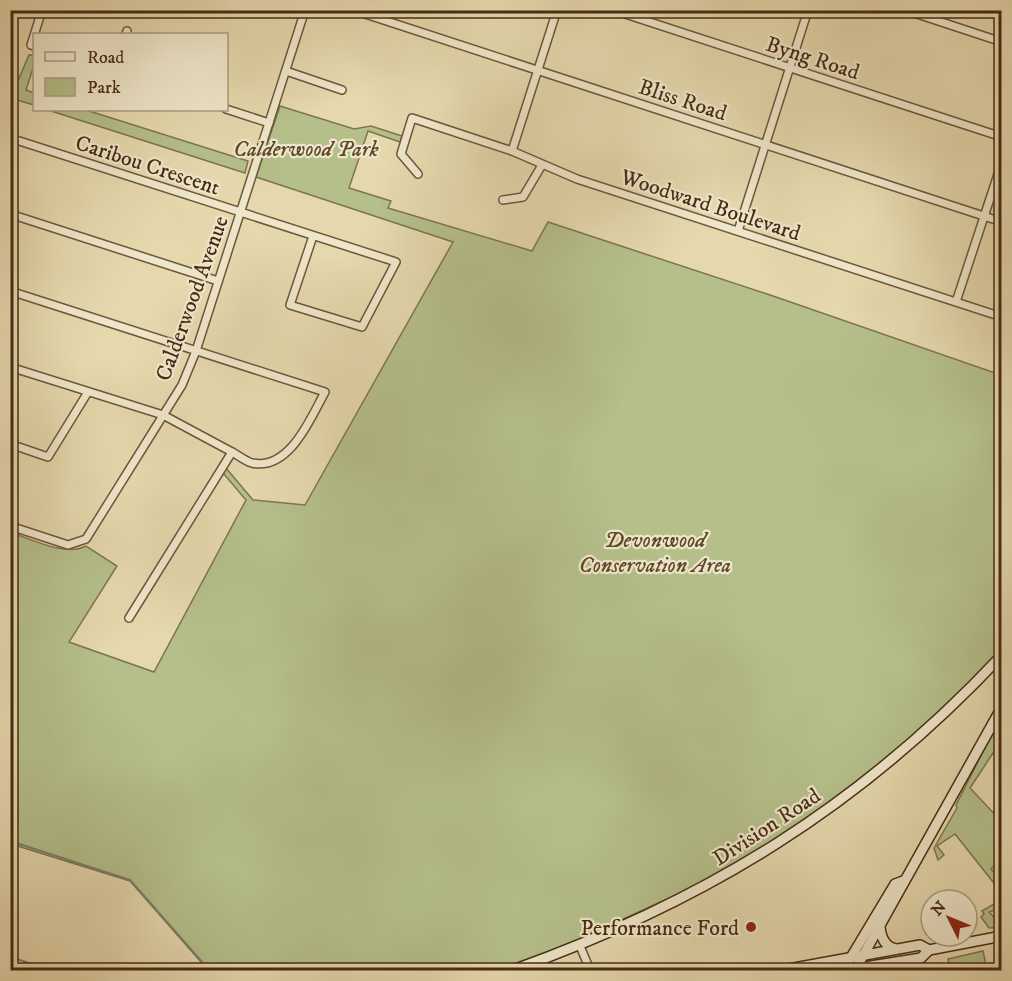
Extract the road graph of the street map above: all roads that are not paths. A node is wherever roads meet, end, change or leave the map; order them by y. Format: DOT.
graph roads {
  1 [pos="42,10"];
  2 [pos="305,10"];
  3 [pos="352,10"];
  4 [pos="557,10"];
  5 [pos="613,10"];
  6 [pos="808,10"];
  7 [pos="905,10"];
  8 [pos="36,33"];
  9 [pos="1002,42"];
  10 [pos="790,68"];
  11 [pos="286,71"];
  12 [pos="537,71"];
  13 [pos="342,90"];
  14 [pos="228,110"];
  15 [pos="269,123"];
  16 [pos="1002,137"];
  17 [pos="10,138"];
  18 [pos="766,145"];
  19 [pos="512,151"];
  20 [pos="1002,162"];
  21 [pos="542,165"];
  22 [pos="418,174"];
  23 [pos="503,200"];
  24 [pos="240,212"];
  25 [pos="10,214"];
  26 [pos="984,216"];
  27 [pos="1002,222"];
  28 [pos="738,231"];
  29 [pos="313,236"];
  30 [pos="218,281"];
  31 [pos="10,291"];
  32 [pos="956,302"];
  33 [pos="1002,317"];
  34 [pos="196,351"];
  35 [pos="10,367"];
  36 [pos="88,392"];
  37 [pos="164,415"];
  38 [pos="10,444"];
  39 [pos="231,452"];
  40 [pos="10,526"];
  41 [pos="129,618"];
  42 [pos="1002,655"];
  43 [pos="1002,707"];
  44 [pos="998,722"];
  45 [pos="903,881"];
  46 [pos="880,927"];
  47 [pos="1002,936"];
  48 [pos="580,946"];
  49 [pos="898,949"];
  50 [pos="928,950"];
  51 [pos="864,955"];
  52 [pos="851,957"];
  53 [pos="855,969"];
  54 [pos="513,970"];
  55 [pos="590,970"];
  56 [pos="783,970"];
  57 [pos="844,970"];
  1 -- 8 [label="street"];
  2 -- 11 [label="street, Calderwood Avenue"];
  3 -- 12 [label="street, Bliss Road"];
  4 -- 12 [label="street"];
  5 -- 10 [label="street, Byng Road"];
  6 -- 10 [label="street"];
  7 -- 9 [label="street"];
  10 -- 16 [label="street, Byng Road"];
  10 -- 18 [label="street"];
  11 -- 13 [label="street"];
  11 -- 15 [label="street, Calderwood Avenue"];
  12 -- 18 [label="street, Bliss Road"];
  12 -- 19 [label="street"];
  14 -- 15 [label="street"];
  15 -- 24 [label="street, Calderwood Avenue"];
  17 -- 24 [label="street, Caribou Crescent"];
  18 -- 26 [label="street, Bliss Road"];
  18 -- 28 [label="street"];
  19 -- 21 [label="street, Woodward Boulevard"];
  19 -- 22 [label="street, Woodward Boulevard"];
  20 -- 26 [label="street"];
  21 -- 23 [label="street"];
  21 -- 28 [label="street, Woodward Boulevard"];
  24 -- 29 [label="street, Caribou Crescent"];
  24 -- 30 [label="street, Calderwood Avenue"];
  25 -- 30 [label="street"];
  26 -- 27 [label="street, Bliss Road"];
  26 -- 32 [label="street"];
  28 -- 32 [label="street, Woodward Boulevard"];
  29 -- 29 [label="street, Caribou Crescent"];
  30 -- 34 [label="street, Calderwood Avenue"];
  31 -- 34 [label="street"];
  32 -- 33 [label="street, Woodward Boulevard"];
  34 -- 37 [label="street, Calderwood Avenue"];
  34 -- 39 [label="street"];
  35 -- 36 [label="street"];
  36 -- 37 [label="street"];
  36 -- 38 [label="street"];
  37 -- 39 [label="street"];
  37 -- 40 [label="street, Calderwood Avenue"];
  39 -- 41 [label="street"];
  42 -- 48 [label="main road, Division Road"];
  43 -- 44 [label="main road"];
  44 -- 45 [label="main road"];
  45 -- 46 [label="main road"];
  45 -- 52 [label="main road"];
  46 -- 49 [label="main road"];
  46 -- 51 [label="main road"];
  47 -- 50 [label="main road"];
  48 -- 54 [label="main road, Division Road"];
  48 -- 55 [label="street"];
  49 -- 50 [label="main road"];
  49 -- 51 [label="main road"];
  50 -- 53 [label="main road"];
  51 -- 52 [label="main road"];
  51 -- 53 [label="main road"];
  52 -- 56 [label="main road"];
  52 -- 57 [label="main road"];
  53 -- 57 [label="main road"];
}
